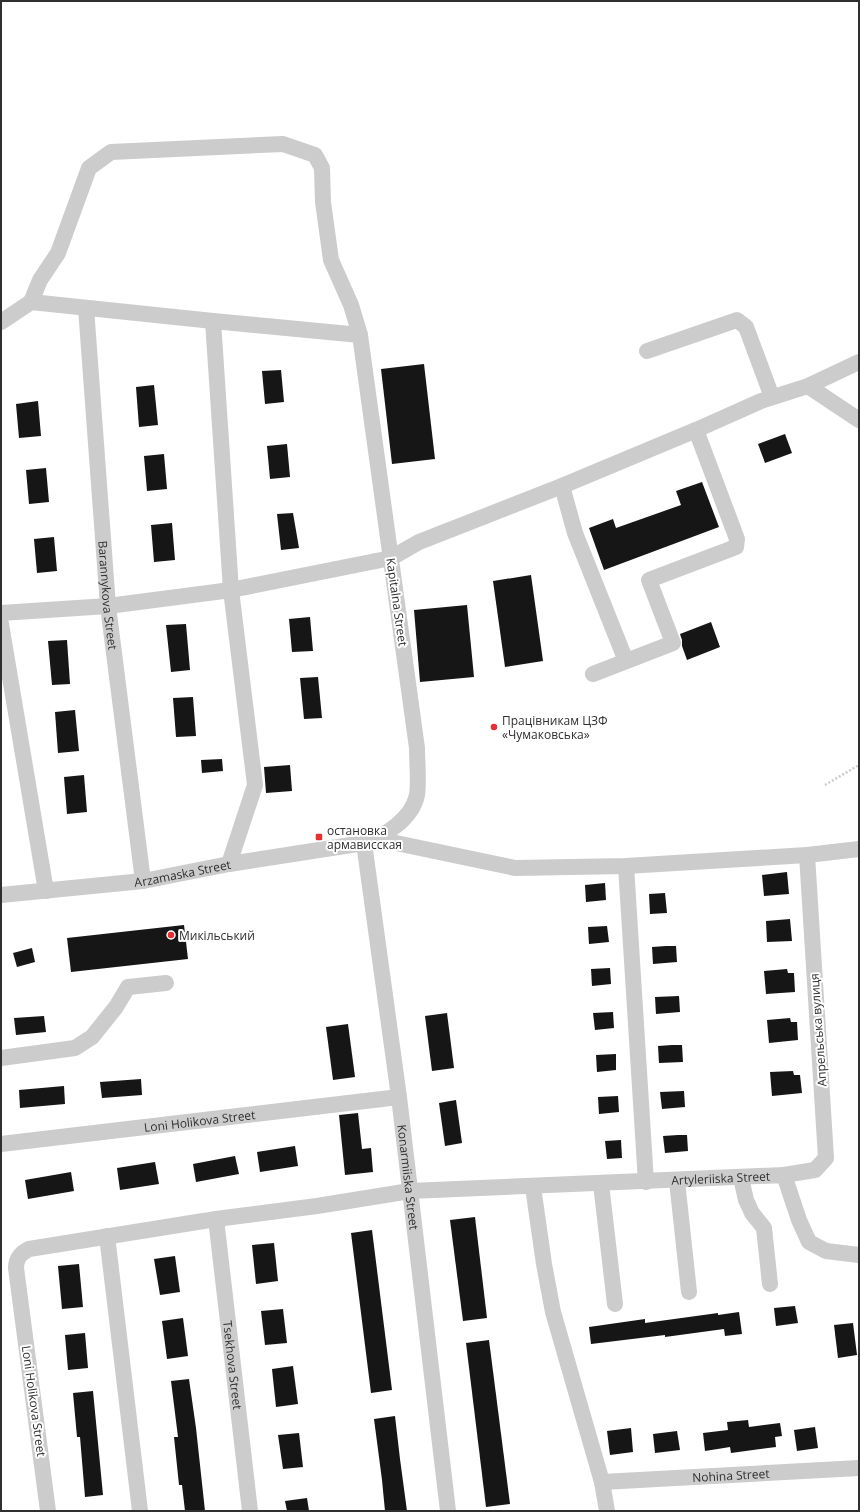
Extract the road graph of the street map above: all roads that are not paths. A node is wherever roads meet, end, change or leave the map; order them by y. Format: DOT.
graph roads {
  1 [pos="31,302"];
  2 [pos="86,308"];
  3 [pos="213,321"];
  4 [pos="1,322"];
  5 [pos="360,335"];
  6 [pos="647,351"];
  7 [pos="859,362"];
  8 [pos="808,386"];
  9 [pos="772,397"];
  10 [pos="859,420"];
  11 [pos="696,430"];
  12 [pos="562,486"];
  13 [pos="390,558"];
  14 [pos="231,590"];
  15 [pos="108,606"];
  16 [pos="1,613"];
  17 [pos="1,624"];
  18 [pos="626,662"];
  19 [pos="593,674"];
  20 [pos="370,841"];
  21 [pos="859,849"];
  22 [pos="806,855"];
  23 [pos="229,864"];
  24 [pos="626,866"];
  25 [pos="143,881"];
  26 [pos="46,891"];
  27 [pos="1,895"];
  28 [pos="166,982"];
  29 [pos="1,1058"];
  30 [pos="399,1097"];
  31 [pos="1,1144"];
  32 [pos="784,1175"];
  33 [pos="741,1178"];
  34 [pos="677,1181"];
  35 [pos="646,1182"];
  36 [pos="601,1184"];
  37 [pos="533,1187"];
  38 [pos="410,1191"];
  39 [pos="216,1219"];
  40 [pos="107,1236"];
  41 [pos="859,1255"];
  42 [pos="16,1268"];
  43 [pos="770,1284"];
  44 [pos="689,1292"];
  45 [pos="615,1304"];
  46 [pos="859,1468"];
  47 [pos="602,1482"];
  48 [pos="48,1511"];
  49 [pos="140,1511"];
  50 [pos="250,1511"];
  51 [pos="448,1511"];
  52 [pos="607,1511"];
  1 -- 2 [label="street"];
  1 -- 4 [label="street"];
  1 -- 5 [label="street, Kapitalna Street"];
  2 -- 3 [label="street"];
  2 -- 15 [label="street, Barannykova Street"];
  3 -- 5 [label="street"];
  3 -- 14 [label="street"];
  5 -- 13 [label="street, Kapitalna Street"];
  6 -- 9 [label="street"];
  7 -- 8 [label="street"];
  8 -- 9 [label="street"];
  8 -- 10 [label="street"];
  9 -- 11 [label="street"];
  11 -- 12 [label="street"];
  11 -- 18 [label="street"];
  12 -- 13 [label="street"];
  12 -- 18 [label="street"];
  13 -- 14 [label="street"];
  13 -- 20 [label="street, Kapitalna Street"];
  14 -- 15 [label="street"];
  14 -- 23 [label="street"];
  15 -- 16 [label="street"];
  15 -- 25 [label="street, Barannykova Street"];
  17 -- 26 [label="street"];
  18 -- 19 [label="street"];
  20 -- 23 [label="street, Arzamaska Street"];
  20 -- 24 [label="street"];
  20 -- 30 [label="street, Konarmiiska Street"];
  21 -- 22 [label="street"];
  22 -- 24 [label="street"];
  22 -- 32 [label="street, Апрельська вулиця"];
  23 -- 25 [label="street, Arzamaska Street"];
  24 -- 35 [label="street"];
  25 -- 26 [label="street, Arzamaska Street"];
  26 -- 27 [label="street, Arzamaska Street"];
  28 -- 29 [label="street"];
  30 -- 31 [label="street, Loni Holikova Street"];
  30 -- 38 [label="street, Konarmiiska Street"];
  32 -- 33 [label="street, Artyleriiska Street"];
  32 -- 41 [label="street, Artyleriiska Street"];
  33 -- 34 [label="street, Artyleriiska Street"];
  33 -- 43 [label="street"];
  34 -- 35 [label="street, Artyleriiska Street"];
  34 -- 44 [label="street"];
  35 -- 36 [label="street, Artyleriiska Street"];
  36 -- 37 [label="street, Artyleriiska Street"];
  36 -- 45 [label="street"];
  37 -- 38 [label="street, Artyleriiska Street"];
  37 -- 47 [label="street"];
  38 -- 39 [label="street, Artyleriiska Street"];
  38 -- 51 [label="street, Konarmiiska Street"];
  39 -- 40 [label="street, Artyleriiska Street"];
  39 -- 50 [label="street, Tsekhova Street"];
  40 -- 42 [label="street, Artyleriiska Street"];
  40 -- 49 [label="street"];
  42 -- 48 [label="street, Loni Holikova Street"];
  46 -- 47 [label="street, Nohina Street"];
  47 -- 52 [label="street"];
}
